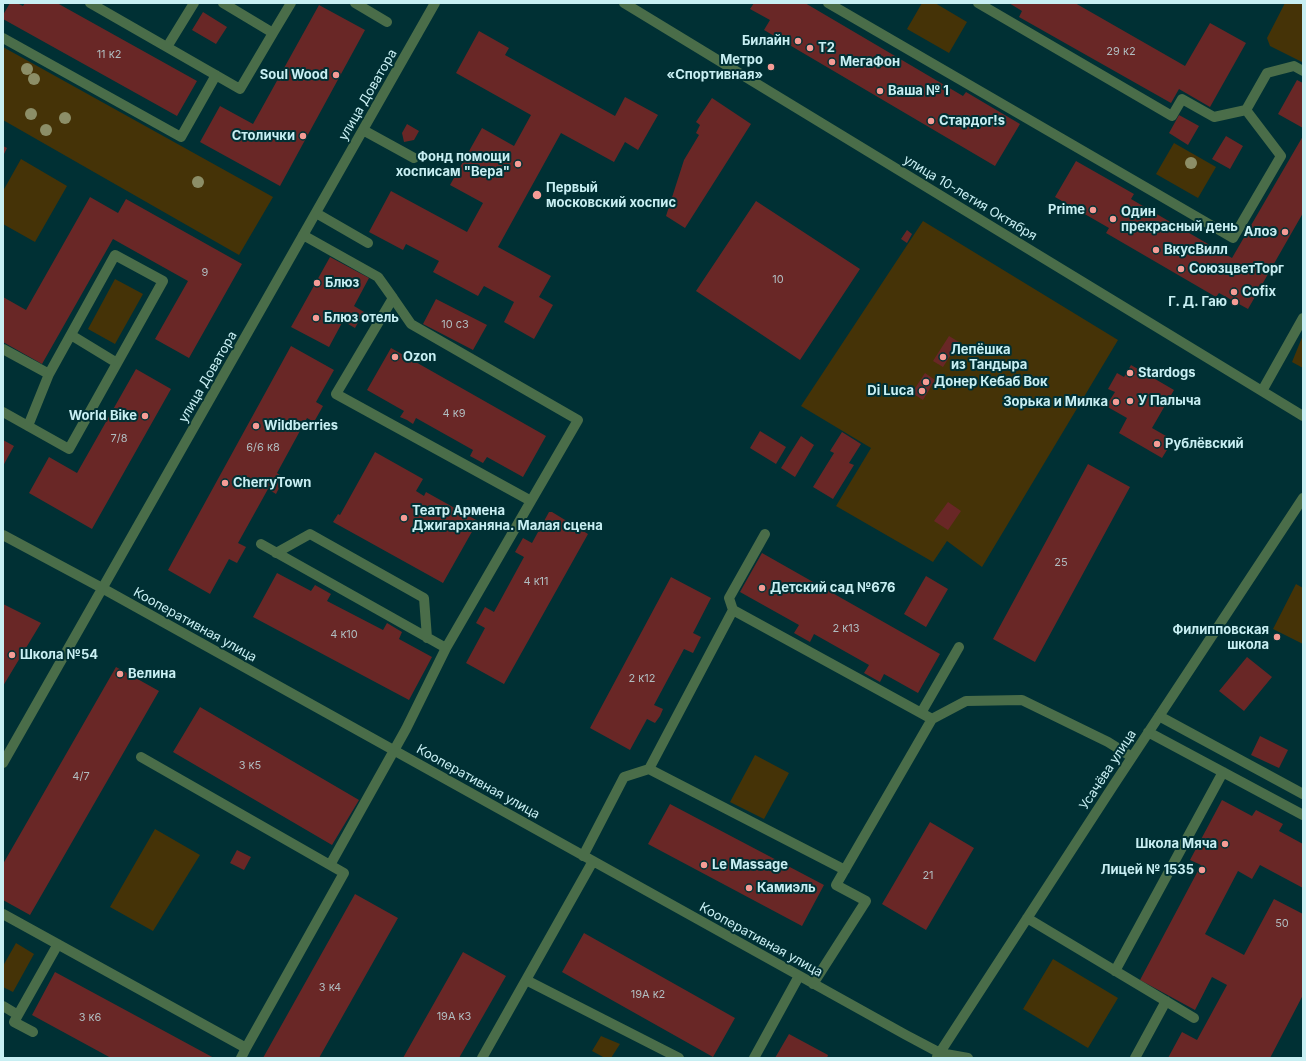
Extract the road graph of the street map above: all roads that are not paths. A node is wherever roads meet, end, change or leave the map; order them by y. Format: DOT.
graph roads {
  1 [pos="90,3"];
  2 [pos="194,3"];
  3 [pos="223,3"];
  4 [pos="291,3"];
  5 [pos="355,3"];
  6 [pos="435,3"];
  7 [pos="624,3"];
  8 [pos="828,3"];
  9 [pos="978,3"];
  10 [pos="235,6"];
  11 [pos="387,22"];
  12 [pos="273,33"];
  13 [pos="3,38"];
  14 [pos="167,47"];
  15 [pos="1303,71"];
  16 [pos="216,75"];
  17 [pos="1246,110"];
  18 [pos="363,130"];
  19 [pos="414,158"];
  20 [pos="316,213"];
  21 [pos="303,235"];
  22 [pos="368,243"];
  23 [pos="393,298"];
  24 [pos="1303,318"];
  25 [pos="71,335"];
  26 [pos="3,349"];
  27 [pos="117,362"];
  28 [pos="49,374"];
  29 [pos="1262,391"];
  30 [pos="3,412"];
  31 [pos="1303,416"];
  32 [pos="28,426"];
  33 [pos="1303,498"];
  34 [pos="531,501"];
  35 [pos="765,534"];
  36 [pos="3,535"];
  37 [pos="261,544"];
  38 [pos="276,553"];
  39 [pos="102,588"];
  40 [pos="733,610"];
  41 [pos="427,638"];
  42 [pos="959,647"];
  43 [pos="446,648"];
  44 [pos="921,713"];
  45 [pos="1159,716"];
  46 [pos="932,719"];
  47 [pos="1148,732"];
  48 [pos="394,750"];
  49 [pos="141,757"];
  50 [pos="1132,757"];
  51 [pos="4,758"];
  52 [pos="649,769"];
  53 [pos="1223,772"];
  54 [pos="1303,794"];
  55 [pos="1303,815"];
  56 [pos="583,856"];
  57 [pos="593,861"];
  58 [pos="330,865"];
  59 [pos="845,870"];
  60 [pos="3,914"];
  61 [pos="1027,918"];
  62 [pos="58,944"];
  63 [pos="1115,971"];
  64 [pos="799,976"];
  65 [pos="526,980"];
  66 [pos="813,984"];
  67 [pos="1166,1001"];
  68 [pos="3,1006"];
  69 [pos="18,1014"];
  70 [pos="1194,1018"];
  71 [pos="33,1032"];
  72 [pos="246,1048"];
  73 [pos="938,1055"];
  74 [pos="241,1058"];
  75 [pos="482,1058"];
  76 [pos="679,1058"];
  77 [pos="754,1058"];
  78 [pos="968,1058"];
  79 [pos="1135,1058"];
  1 -- 14 [label="street"];
  2 -- 14 [label="street"];
  3 -- 10 [label="street"];
  4 -- 12 [label="street"];
  5 -- 11 [label="street"];
  6 -- 18 [label="street, улица Доватора"];
  7 -- 29 [label="street, улица 10-летия Октября"];
  8 -- 17 [label="street"];
  9 -- 17 [label="street"];
  10 -- 12 [label="street"];
  12 -- 16 [label="street"];
  13 -- 16 [label="street"];
  14 -- 16 [label="street"];
  15 -- 17 [label="street"];
  18 -- 19 [label="street"];
  18 -- 20 [label="street, улица Доватора"];
  20 -- 21 [label="street, улица Доватора"];
  20 -- 22 [label="street"];
  21 -- 23 [label="street"];
  21 -- 39 [label="street, улица Доватора"];
  23 -- 34 [label="street"];
  23 -- 34 [label="street"];
  24 -- 29 [label="street"];
  25 -- 27 [label="street"];
  25 -- 27 [label="street"];
  25 -- 28 [label="street"];
  26 -- 28 [label="street"];
  27 -- 32 [label="street"];
  28 -- 32 [label="street"];
  29 -- 31 [label="street, улица 10-летия Октября"];
  30 -- 32 [label="street"];
  33 -- 45 [label="street, Усачёва улица"];
  34 -- 43 [label="street"];
  35 -- 40 [label="street"];
  36 -- 39 [label="street, Кооперативная улица"];
  37 -- 38 [label="street"];
  38 -- 41 [label="street"];
  38 -- 41 [label="street"];
  39 -- 48 [label="street, Кооперативная улица"];
  39 -- 51 [label="street, улица Доватора"];
  40 -- 44 [label="street"];
  40 -- 52 [label="street"];
  41 -- 43 [label="street"];
  42 -- 44 [label="street"];
  43 -- 48 [label="street"];
  44 -- 46 [label="street"];
  45 -- 47 [label="street, Усачёва улица"];
  45 -- 54 [label="street"];
  46 -- 50 [label="street"];
  46 -- 59 [label="street"];
  47 -- 50 [label="street, Усачёва улица"];
  47 -- 53 [label="street"];
  48 -- 56 [label="street, Кооперативная улица"];
  48 -- 58 [label="street"];
  49 -- 58 [label="street"];
  50 -- 61 [label="street, Усачёва улица"];
  52 -- 56 [label="street"];
  52 -- 59 [label="street"];
  53 -- 55 [label="street"];
  53 -- 63 [label="street"];
  56 -- 57 [label="street, Кооперативная улица"];
  57 -- 64 [label="street, Кооперативная улица"];
  57 -- 65 [label="street"];
  58 -- 72 [label="street"];
  59 -- 66 [label="street"];
  60 -- 62 [label="street"];
  61 -- 63 [label="street"];
  61 -- 73 [label="street, Усачёва улица"];
  62 -- 69 [label="street"];
  62 -- 72 [label="street"];
  63 -- 67 [label="street"];
  64 -- 66 [label="street, Кооперативная улица"];
  64 -- 77 [label="street"];
  65 -- 75 [label="street"];
  65 -- 76 [label="street"];
  66 -- 73 [label="street, Кооперативная улица"];
  67 -- 70 [label="street"];
  67 -- 79 [label="street"];
  68 -- 69 [label="street"];
  69 -- 71 [label="street"];
  72 -- 74 [label="street"];
  73 -- 78 [label="street, Кооперативная улица"];
}
